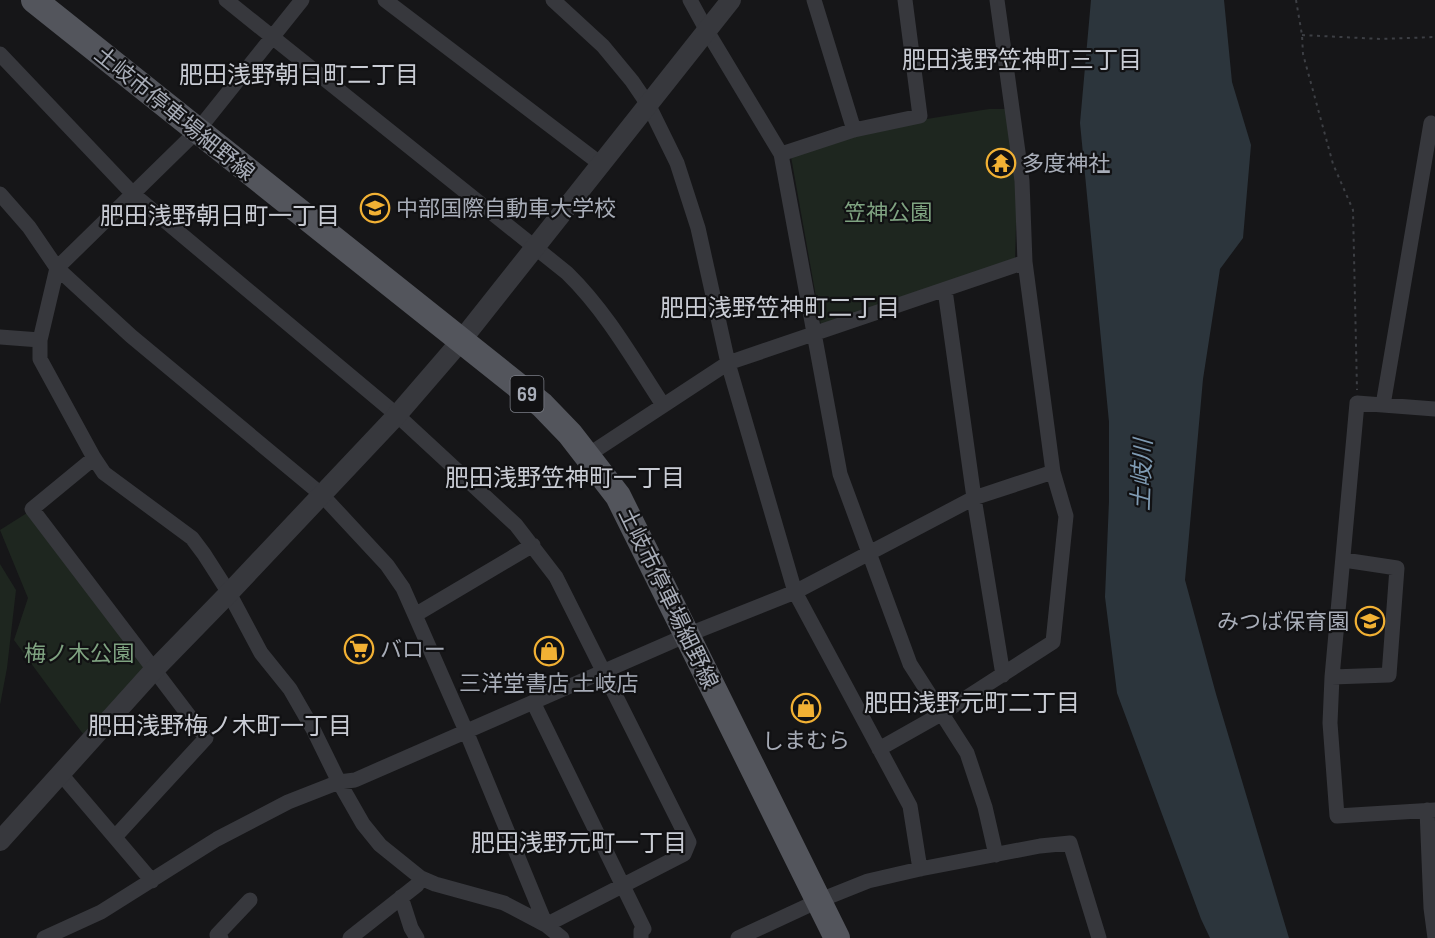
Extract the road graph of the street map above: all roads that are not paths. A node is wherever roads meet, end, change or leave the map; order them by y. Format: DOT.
graph roads {
  1 [pos="34,0"];
  2 [pos="226,0"];
  3 [pos="302,0"];
  4 [pos="385,0"];
  5 [pos="553,0"];
  6 [pos="690,0"];
  7 [pos="731,0"];
  8 [pos="814,0"];
  9 [pos="905,0"];
  10 [pos="997,0"];
  11 [pos="707,32"];
  12 [pos="273,37"];
  13 [pos="0,54"];
  14 [pos="649,106"];
  15 [pos="1431,123"];
  16 [pos="198,130"];
  17 [pos="854,130"];
  18 [pos="782,154"];
  19 [pos="602,165"];
  20 [pos="0,194"];
  21 [pos="133,194"];
  22 [pos="535,245"];
  23 [pos="1025,262"];
  24 [pos="57,268"];
  25 [pos="945,290"];
  26 [pos="814,334"];
  27 [pos="0,337"];
  28 [pos="40,340"];
  29 [pos="460,342"];
  30 [pos="728,363"];
  31 [pos="663,405"];
  32 [pos="1383,405"];
  33 [pos="1435,409"];
  34 [pos="398,415"];
  35 [pos="588,455"];
  36 [pos="94,458"];
  37 [pos="1053,472"];
  38 [pos="322,495"];
  39 [pos="974,498"];
  40 [pos="533,545"];
  41 [pos="868,553"];
  42 [pos="1344,560"];
  43 [pos="795,592"];
  44 [pos="230,593"];
  45 [pos="415,615"];
  46 [pos="687,635"];
  47 [pos="154,670"];
  48 [pos="604,671"];
  49 [pos="1003,675"];
  50 [pos="1332,677"];
  51 [pos="533,702"];
  52 [pos="941,714"];
  53 [pos="466,731"];
  54 [pos="879,749"];
  55 [pos="60,773"];
  56 [pos="339,782"];
  57 [pos="1431,810"];
  58 [pos="115,837"];
  59 [pos="0,841"];
  60 [pos="996,855"];
  61 [pos="920,869"];
  62 [pos="421,878"];
  63 [pos="152,881"];
  64 [pos="622,885"];
  65 [pos="401,897"];
  66 [pos="250,900"];
  67 [pos="818,901"];
  68 [pos="546,925"];
  69 [pos="44,938"];
  70 [pos="221,938"];
  71 [pos="350,938"];
  72 [pos="417,938"];
  73 [pos="562,938"];
  74 [pos="641,938"];
  75 [pos="738,938"];
  76 [pos="837,938"];
  77 [pos="1099,938"];
  78 [pos="1435,938"];
  1 -- 16 [label="main road, 土岐市停車場細野線 / 69"];
  2 -- 12 [label="street"];
  3 -- 12 [label="street"];
  4 -- 19 [label="street"];
  5 -- 14 [label="street"];
  6 -- 11 [label="street"];
  7 -- 11 [label="street"];
  8 -- 17 [label="street"];
  9 -- 17 [label="street"];
  10 -- 23 [label="street"];
  11 -- 14 [label="street"];
  11 -- 18 [label="street"];
  12 -- 16 [label="street"];
  12 -- 22 [label="street"];
  13 -- 21 [label="street"];
  14 -- 19 [label="street"];
  14 -- 30 [label="street"];
  15 -- 32 [label="street"];
  16 -- 21 [label="street"];
  16 -- 29 [label="main road, 土岐市停車場細野線 / 69"];
  17 -- 18 [label="street"];
  18 -- 26 [label="street"];
  19 -- 22 [label="street"];
  20 -- 24 [label="street"];
  21 -- 24 [label="street"];
  21 -- 34 [label="street"];
  22 -- 29 [label="street"];
  22 -- 31 [label="street"];
  23 -- 25 [label="street"];
  23 -- 37 [label="street"];
  24 -- 28 [label="street"];
  24 -- 38 [label="street"];
  25 -- 26 [label="street"];
  25 -- 39 [label="street"];
  26 -- 30 [label="street"];
  26 -- 41 [label="street"];
  27 -- 28 [label="street"];
  28 -- 36 [label="street"];
  29 -- 34 [label="street"];
  29 -- 35 [label="main road, 土岐市停車場細野線 / 69"];
  30 -- 31 [label="street"];
  30 -- 43 [label="street"];
  31 -- 35 [label="street"];
  32 -- 33 [label="street"];
  32 -- 42 [label="street"];
  34 -- 38 [label="street"];
  34 -- 40 [label="street"];
  35 -- 46 [label="main road, 土岐市停車場細野線 / 69"];
  36 -- 44 [label="street"];
  36 -- 47 [label="street"];
  37 -- 39 [label="street"];
  37 -- 49 [label="street"];
  38 -- 44 [label="street"];
  38 -- 45 [label="street"];
  39 -- 41 [label="street"];
  39 -- 49 [label="street"];
  40 -- 45 [label="street"];
  40 -- 48 [label="street"];
  41 -- 43 [label="street"];
  41 -- 52 [label="street"];
  42 -- 50 [label="street"];
  42 -- 50 [label="street"];
  43 -- 46 [label="street"];
  43 -- 54 [label="street"];
  44 -- 47 [label="street"];
  44 -- 56 [label="street"];
  45 -- 53 [label="street"];
  46 -- 48 [label="street"];
  46 -- 67 [label="main road, 土岐市停車場細野線 / 69"];
  47 -- 55 [label="street"];
  47 -- 58 [label="street"];
  48 -- 51 [label="street"];
  48 -- 64 [label="street"];
  49 -- 52 [label="street"];
  50 -- 57 [label="street"];
  51 -- 53 [label="street"];
  51 -- 64 [label="street"];
  52 -- 54 [label="street"];
  52 -- 60 [label="street"];
  53 -- 56 [label="street"];
  53 -- 68 [label="street"];
  54 -- 61 [label="street"];
  55 -- 58 [label="street"];
  55 -- 59 [label="street"];
  56 -- 62 [label="street"];
  56 -- 63 [label="street"];
  57 -- 78 [label="street"];
  58 -- 63 [label="street"];
  60 -- 61 [label="street"];
  60 -- 77 [label="street"];
  61 -- 67 [label="street"];
  62 -- 65 [label="street"];
  62 -- 68 [label="street"];
  63 -- 69 [label="street"];
  64 -- 68 [label="street"];
  64 -- 74 [label="street"];
  65 -- 71 [label="street"];
  65 -- 72 [label="street"];
  66 -- 70 [label="street"];
  67 -- 75 [label="street"];
  67 -- 76 [label="main road, 土岐市停車場細野線 / 69"];
  68 -- 73 [label="street"];
}
